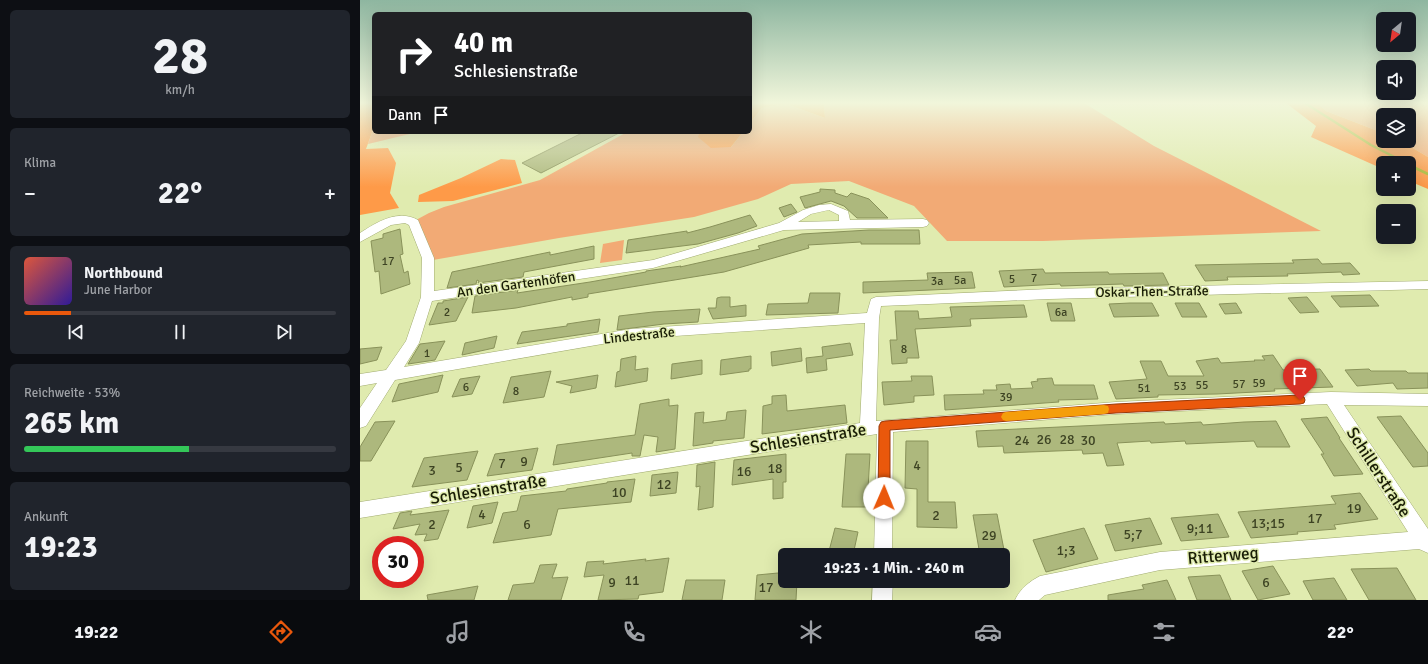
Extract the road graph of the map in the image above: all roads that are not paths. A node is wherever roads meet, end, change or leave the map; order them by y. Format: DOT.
graph roads {
  1 [pos="923,223"];
  2 [pos="845,224"];
  3 [pos="783,226"];
  4 [pos="360,238"];
  5 [pos="1428,285"];
  6 [pos="427,297"];
  7 [pos="872,318"];
  8 [pos="390,374"];
  9 [pos="360,380"];
  10 [pos="1331,398"];
  11 [pos="1428,400"];
  12 [pos="360,421"];
  13 [pos="885,426"];
  14 [pos="868,428"];
  15 [pos="360,510"];
  16 [pos="1426,541"];
  17 [pos="883,548"];
  18 [pos="882,588"];
  19 [pos="882,600"];
  20 [pos="1025,600"];
  1 -- 2 [label="street, An den Gartenhöfen"];
  2 -- 3 [label="street, An den Gartenhöfen"];
  2 -- 3 [label="street, An den Gartenhöfen"];
  3 -- 6 [label="street, An den Gartenhöfen"];
  4 -- 6 [label="street"];
  5 -- 7 [label="street, Oskar-Then-Straße"];
  6 -- 8 [label="street"];
  7 -- 8 [label="street, Lindestraße"];
  7 -- 14 [label="street"];
  8 -- 9 [label="street, Lindestraße"];
  8 -- 12 [label="street"];
  10 -- 11 [label="street, Schlesienstraße"];
  10 -- 13 [label="street, Schlesienstraße"];
  10 -- 16 [label="street, Schillerstraße"];
  13 -- 14 [label="street, Schlesienstraße"];
  13 -- 17 [label="street"];
  14 -- 15 [label="street, Schlesienstraße"];
  16 -- 20 [label="street, Ritterweg"];
  18 -- 19 [label="street"];
}
